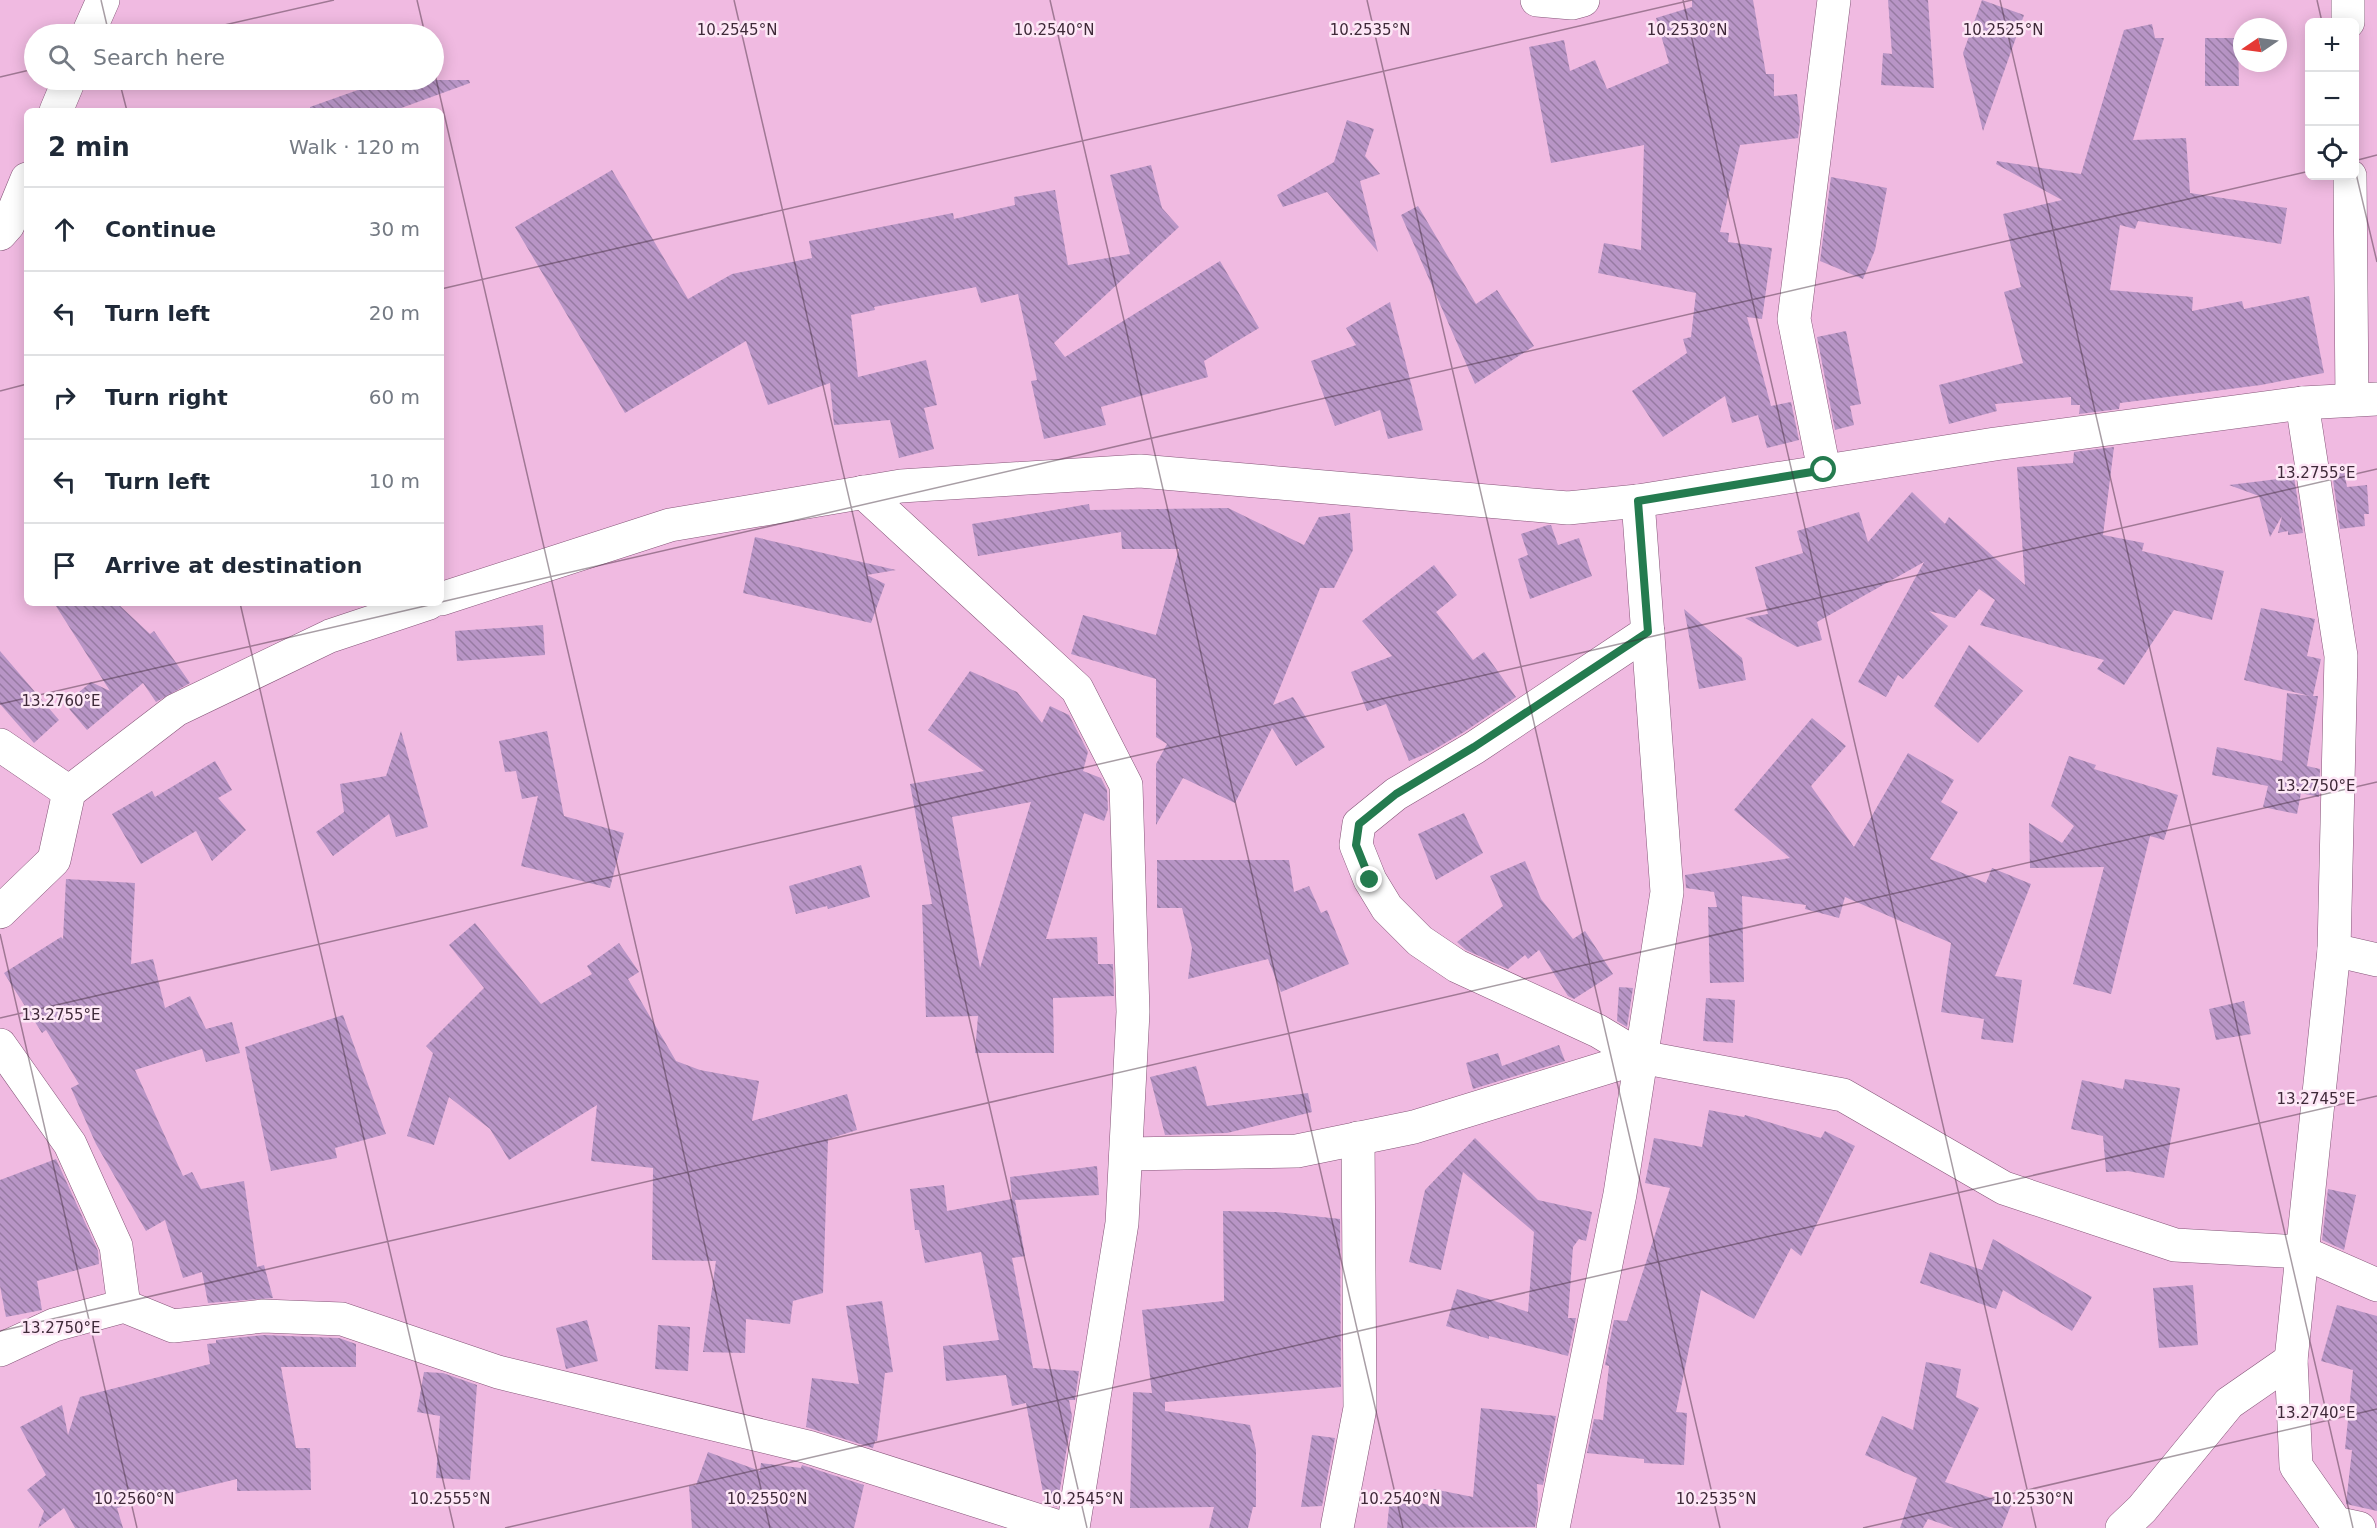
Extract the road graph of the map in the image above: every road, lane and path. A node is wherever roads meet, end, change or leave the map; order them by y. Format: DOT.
graph roads {
  1 [pos="103,0"];
  2 [pos="1537,0"];
  3 [pos="1583,0"];
  4 [pos="1834,0"];
  5 [pos="2348,0"];
  6 [pos="2348,18"];
  7 [pos="92,24"];
  8 [pos="65,90"];
  9 [pos="57,108"];
  10 [pos="2350,180"];
  11 [pos="24,186"];
  12 [pos="0,234"];
  13 [pos="2365,399"];
  14 [pos="2302,403"];
  15 [pos="1824,470"];
  16 [pos="863,492"];
  17 [pos="1638,501"];
  18 [pos="444,598"];
  19 [pos="420,606"];
  20 [pos="1648,632"];
  21 [pos="0,746"];
  22 [pos="69,792"];
  23 [pos="0,912"];
  24 [pos="2334,950"];
  25 [pos="2377,960"];
  26 [pos="0,1045"];
  27 [pos="1641,1057"];
  28 [pos="1358,1138"];
  29 [pos="1126,1154"];
  30 [pos="2302,1252"];
  31 [pos="2377,1286"];
  32 [pos="124,1306"];
  33 [pos="0,1350"];
  34 [pos="2291,1360"];
  35 [pos="1062,1528"];
  36 [pos="1073,1528"];
  37 [pos="1337,1528"];
  38 [pos="1553,1528"];
  39 [pos="2122,1528"];
  40 [pos="2359,1528"];
  1 -- 7 [label="street"];
  2 -- 3 [label="street"];
  4 -- 15 [label="street"];
  5 -- 6 [label="street"];
  8 -- 9 [label="street"];
  10 -- 13 [label="street"];
  11 -- 12 [label="street"];
  13 -- 14 [label="street"];
  14 -- 15 [label="street"];
  14 -- 24 [label="street"];
  15 -- 17 [label="street"];
  16 -- 17 [label="street"];
  16 -- 18 [label="street"];
  16 -- 29 [label="street"];
  17 -- 20 [label="street"];
  19 -- 22 [label="street"];
  20 -- 27 [label="street"];
  20 -- 27 [label="street"];
  21 -- 22 [label="street"];
  22 -- 23 [label="street"];
  24 -- 25 [label="street"];
  24 -- 30 [label="street"];
  26 -- 32 [label="street"];
  27 -- 28 [label="street"];
  27 -- 30 [label="street"];
  27 -- 38 [label="street"];
  28 -- 29 [label="street"];
  28 -- 37 [label="street"];
  29 -- 36 [label="street"];
  30 -- 31 [label="street"];
  30 -- 34 [label="street"];
  32 -- 33 [label="street"];
  32 -- 35 [label="street"];
  34 -- 39 [label="street"];
  34 -- 40 [label="street"];
}
